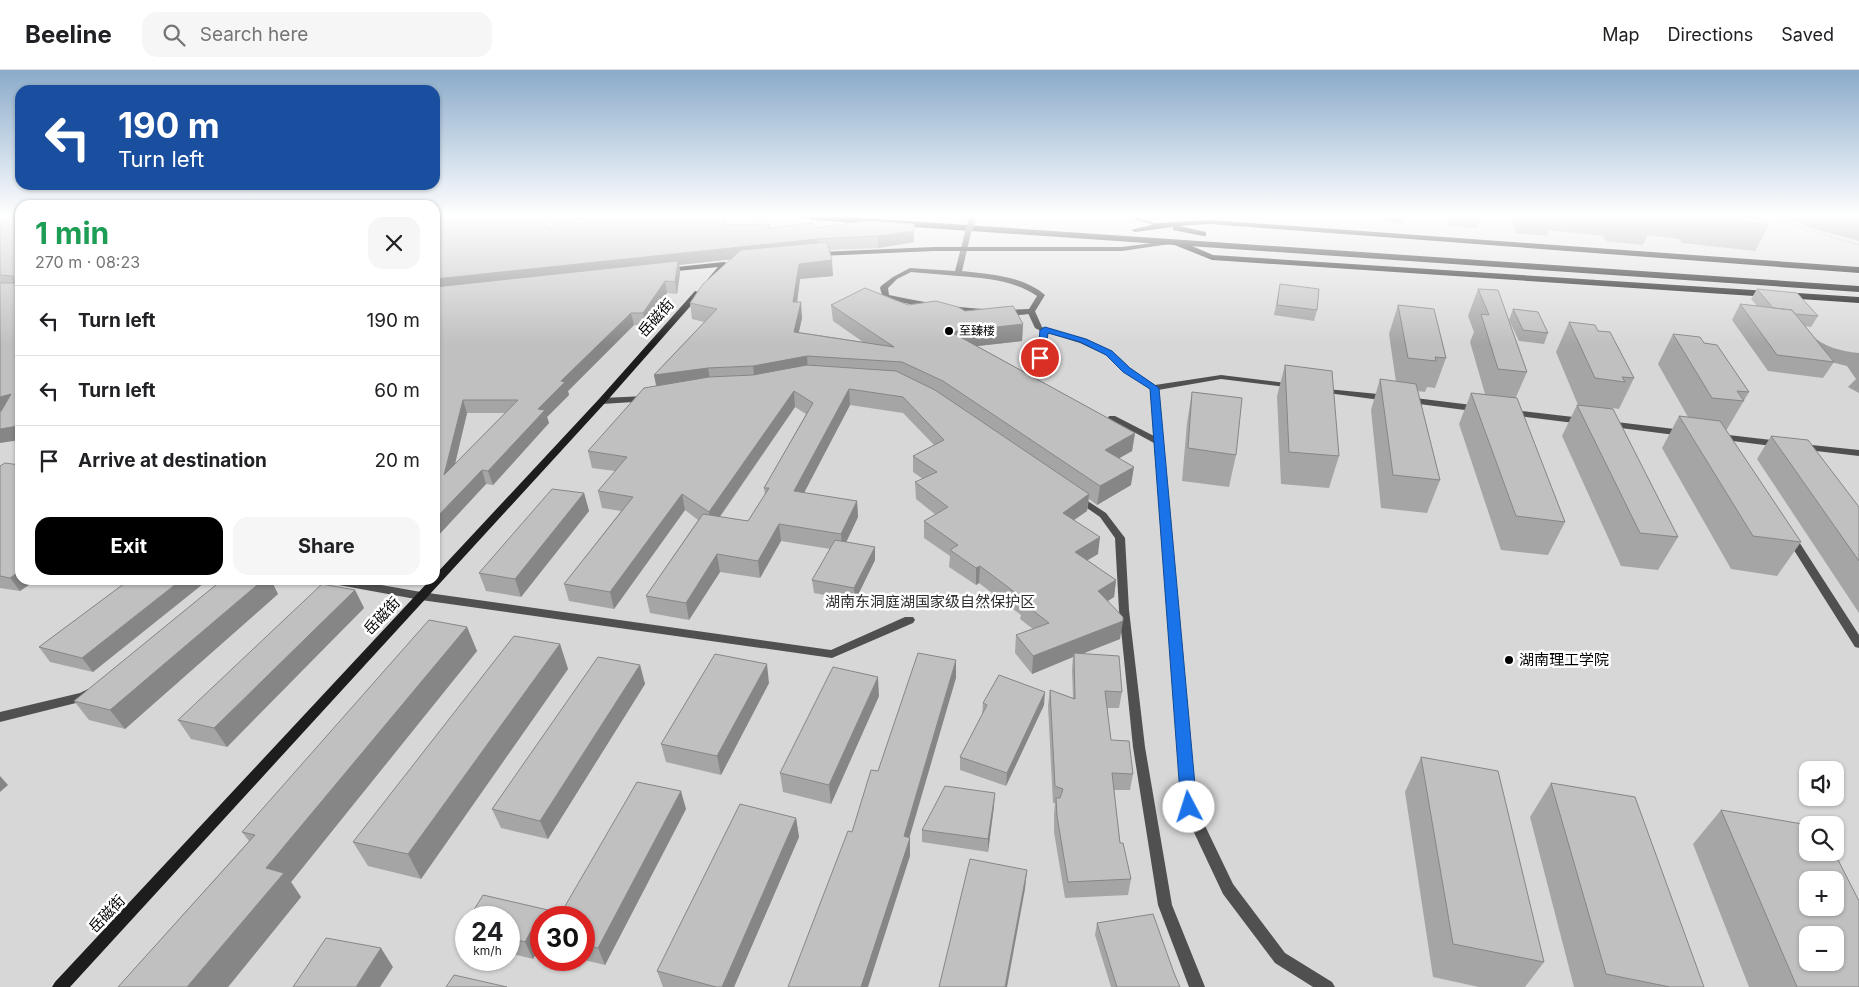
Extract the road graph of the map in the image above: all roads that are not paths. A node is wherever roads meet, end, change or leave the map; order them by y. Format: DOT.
graph roads {
  1 [pos="961,260"];
  2 [pos="1254,260"];
  3 [pos="1434,260"];
  4 [pos="1571,260"];
  5 [pos="1721,260"];
  6 [pos="660,270"];
  7 [pos="1859,270"];
  8 [pos="958,274"];
  9 [pos="1859,280"];
  10 [pos="1859,289"];
  11 [pos="1859,300"];
  12 [pos="1032,311"];
  13 [pos="1045,330"];
  14 [pos="1040,358"];
  15 [pos="1303,387"];
  16 [pos="1154,388"];
  17 [pos="1312,389"];
  18 [pos="655,397"];
  19 [pos="602,401"];
  20 [pos="1488,410"];
  21 [pos="1498,411"];
  22 [pos="1112,418"];
  23 [pos="1692,434"];
  24 [pos="1711,436"];
  25 [pos="1157,441"];
  26 [pos="1859,453"];
  27 [pos="1064,489"];
  28 [pos="1784,526"];
  29 [pos="440,576"];
  30 [pos="360,585"];
  31 [pos="431,585"];
  32 [pos="421,596"];
  33 [pos="909,620"];
  34 [pos="1859,644"];
  35 [pos="99,685"];
  36 [pos="0,717"];
  37 [pos="60,987"];
  38 [pos="1198,987"];
  39 [pos="1327,987"];
  1 -- 8 [label="street"];
  2 -- 11 [label="main road"];
  3 -- 10 [label="highway"];
  4 -- 9 [label="highway"];
  5 -- 7 [label="main road"];
  6 -- 19 [label="street, 岳磁街"];
  8 -- 12 [label="street"];
  8 -- 12 [label="street"];
  12 -- 13 [label="street"];
  13 -- 14 [label="street"];
  13 -- 16 [label="street"];
  15 -- 16 [label="street"];
  16 -- 25 [label="street"];
  17 -- 20 [label="street"];
  18 -- 19 [label="street"];
  19 -- 29 [label="street, 岳磁街"];
  21 -- 23 [label="street"];
  22 -- 25 [label="street"];
  24 -- 26 [label="street"];
  25 -- 39 [label="street"];
  27 -- 38 [label="street"];
  28 -- 34 [label="street"];
  30 -- 32 [label="street"];
  31 -- 32 [label="street, 岳磁街"];
  32 -- 33 [label="street"];
  32 -- 37 [label="street, 岳磁街"];
  35 -- 36 [label="street"];
}
